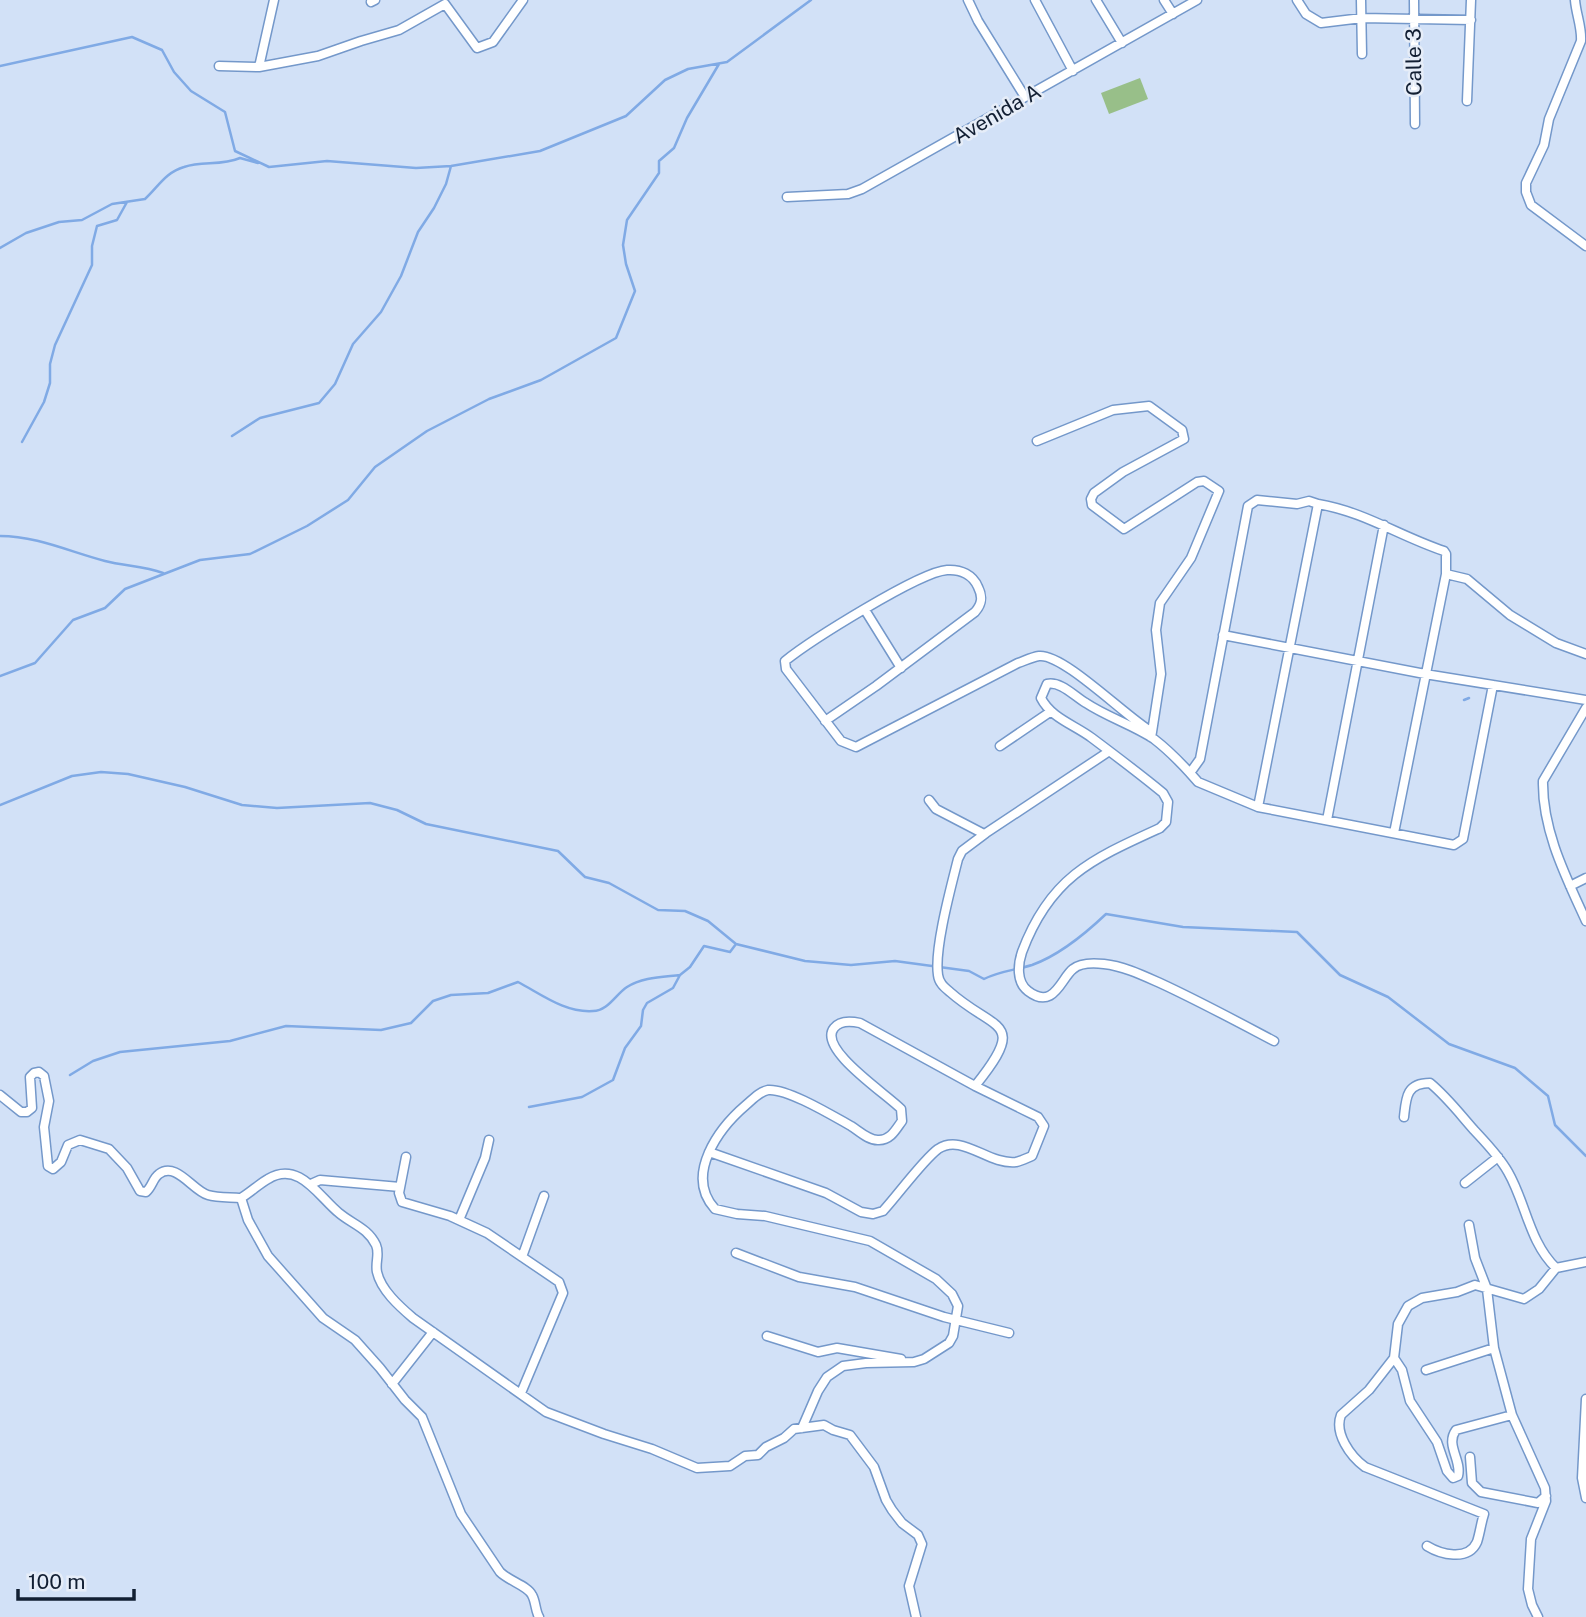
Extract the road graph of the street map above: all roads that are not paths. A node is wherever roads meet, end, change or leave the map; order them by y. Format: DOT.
graph roads {
  1 [pos="274,0"];
  2 [pos="523,0"];
  3 [pos="968,0"];
  4 [pos="1035,0"];
  5 [pos="1097,0"];
  6 [pos="1164,0"];
  7 [pos="1197,0"];
  8 [pos="1297,0"];
  9 [pos="1362,0"];
  10 [pos="1414,0"];
  11 [pos="1471,0"];
  12 [pos="1575,0"];
  13 [pos="1173,15"];
  14 [pos="1362,18"];
  15 [pos="1414,19"];
  16 [pos="1471,20"];
  17 [pos="1584,32"];
  18 [pos="1122,43"];
  19 [pos="1362,54"];
  20 [pos="219,66"];
  21 [pos="259,67"];
  22 [pos="1073,71"];
  23 [pos="1025,97"];
  24 [pos="1467,101"];
  25 [pos="1415,124"];
  26 [pos="787,197"];
  27 [pos="1586,246"];
  28 [pos="1037,441"];
  29 [pos="1318,504"];
  30 [pos="1384,525"];
  31 [pos="1446,574"];
  32 [pos="865,610"];
  33 [pos="1223,635"];
  34 [pos="1290,648"];
  35 [pos="1586,654"];
  36 [pos="1358,661"];
  37 [pos="901,668"];
  38 [pos="1426,674"];
  39 [pos="1493,685"];
  40 [pos="1586,700"];
  41 [pos="1586,708"];
  42 [pos="1050,712"];
  43 [pos="825,721"];
  44 [pos="1152,735"];
  45 [pos="1000,746"];
  46 [pos="1108,752"];
  47 [pos="1190,773"];
  48 [pos="929,800"];
  49 [pos="1258,807"];
  50 [pos="1327,820"];
  51 [pos="1394,833"];
  52 [pos="984,834"];
  53 [pos="1586,878"];
  54 [pos="1570,886"];
  55 [pos="1586,921"];
  56 [pos="1274,1041"];
  57 [pos="975,1086"];
  58 [pos="0,1095"];
  59 [pos="1404,1117"];
  60 [pos="489,1140"];
  61 [pos="709,1152"];
  62 [pos="406,1157"];
  63 [pos="1498,1157"];
  64 [pos="1465,1183"];
  65 [pos="311,1184"];
  66 [pos="400,1187"];
  67 [pos="544,1196"];
  68 [pos="241,1198"];
  69 [pos="459,1220"];
  70 [pos="1469,1226"];
  71 [pos="736,1253"];
  72 [pos="522,1257"];
  73 [pos="1586,1262"];
  74 [pos="1556,1268"];
  75 [pos="1486,1289"];
  76 [pos="957,1320"];
  77 [pos="433,1332"];
  78 [pos="1009,1333"];
  79 [pos="767,1336"];
  80 [pos="1494,1348"];
  81 [pos="1394,1359"];
  82 [pos="914,1362"];
  83 [pos="1426,1370"];
  84 [pos="392,1384"];
  85 [pos="521,1393"];
  86 [pos="1586,1399"];
  87 [pos="1512,1415"];
  88 [pos="802,1428"];
  89 [pos="1470,1457"];
  90 [pos="1546,1496"];
  91 [pos="1585,1496"];
  92 [pos="1427,1546"];
  93 [pos="540,1617"];
  94 [pos="916,1617"];
  95 [pos="1538,1617"];
  1 -- 21 [label="street"];
  2 -- 21 [label="street"];
  3 -- 23 [label="street"];
  4 -- 22 [label="street"];
  5 -- 18 [label="street"];
  6 -- 13 [label="street"];
  7 -- 13 [label="street, Avenida A"];
  8 -- 14 [label="street"];
  9 -- 14 [label="street"];
  10 -- 15 [label="street, Calle 3"];
  11 -- 16 [label="street"];
  12 -- 17 [label="street"];
  13 -- 18 [label="street, Avenida A"];
  14 -- 15 [label="street"];
  14 -- 19 [label="street"];
  15 -- 16 [label="street"];
  15 -- 25 [label="street, Calle 3"];
  16 -- 24 [label="street"];
  17 -- 27 [label="street"];
  18 -- 22 [label="street, Avenida A"];
  20 -- 21 [label="street"];
  22 -- 23 [label="street, Avenida A"];
  23 -- 26 [label="street, Avenida A"];
  28 -- 44 [label="street"];
  29 -- 30 [label="street"];
  29 -- 33 [label="street"];
  29 -- 34 [label="street"];
  30 -- 31 [label="street"];
  30 -- 36 [label="street"];
  31 -- 35 [label="street"];
  31 -- 38 [label="street"];
  32 -- 37 [label="street"];
  32 -- 37 [label="street"];
  32 -- 43 [label="street"];
  33 -- 34 [label="street"];
  33 -- 47 [label="street"];
  34 -- 36 [label="street"];
  34 -- 49 [label="street"];
  36 -- 38 [label="street"];
  36 -- 50 [label="street"];
  37 -- 43 [label="street"];
  38 -- 39 [label="street"];
  38 -- 51 [label="street"];
  39 -- 40 [label="street"];
  39 -- 51 [label="street"];
  41 -- 54 [label="street"];
  42 -- 44 [label="street"];
  42 -- 45 [label="street"];
  42 -- 46 [label="street"];
  43 -- 44 [label="street"];
  44 -- 47 [label="street"];
  46 -- 52 [label="street"];
  46 -- 56 [label="street"];
  47 -- 49 [label="street"];
  48 -- 52 [label="street"];
  49 -- 50 [label="street"];
  50 -- 51 [label="street"];
  52 -- 57 [label="street"];
  53 -- 54 [label="street"];
  54 -- 55 [label="street"];
  57 -- 61 [label="street"];
  57 -- 61 [label="street"];
  58 -- 68 [label="street"];
  59 -- 63 [label="street"];
  60 -- 69 [label="street"];
  61 -- 76 [label="street"];
  62 -- 66 [label="street"];
  63 -- 64 [label="street"];
  63 -- 74 [label="street"];
  65 -- 66 [label="street"];
  65 -- 68 [label="street"];
  65 -- 77 [label="street"];
  66 -- 69 [label="street"];
  67 -- 72 [label="street"];
  68 -- 84 [label="street"];
  69 -- 72 [label="street"];
  70 -- 75 [label="street"];
  71 -- 76 [label="street"];
  72 -- 85 [label="street"];
  73 -- 74 [label="street"];
  74 -- 75 [label="street"];
  75 -- 80 [label="street"];
  75 -- 81 [label="street"];
  76 -- 78 [label="street"];
  76 -- 82 [label="street"];
  77 -- 84 [label="street"];
  77 -- 85 [label="street"];
  79 -- 82 [label="street"];
  80 -- 83 [label="street"];
  80 -- 87 [label="street"];
  81 -- 87 [label="street"];
  81 -- 92 [label="street"];
  82 -- 88 [label="street"];
  84 -- 93 [label="street"];
  85 -- 88 [label="street"];
  86 -- 91 [label="street"];
  87 -- 90 [label="street"];
  88 -- 94 [label="street"];
  89 -- 90 [label="street"];
  90 -- 95 [label="street"];
}
